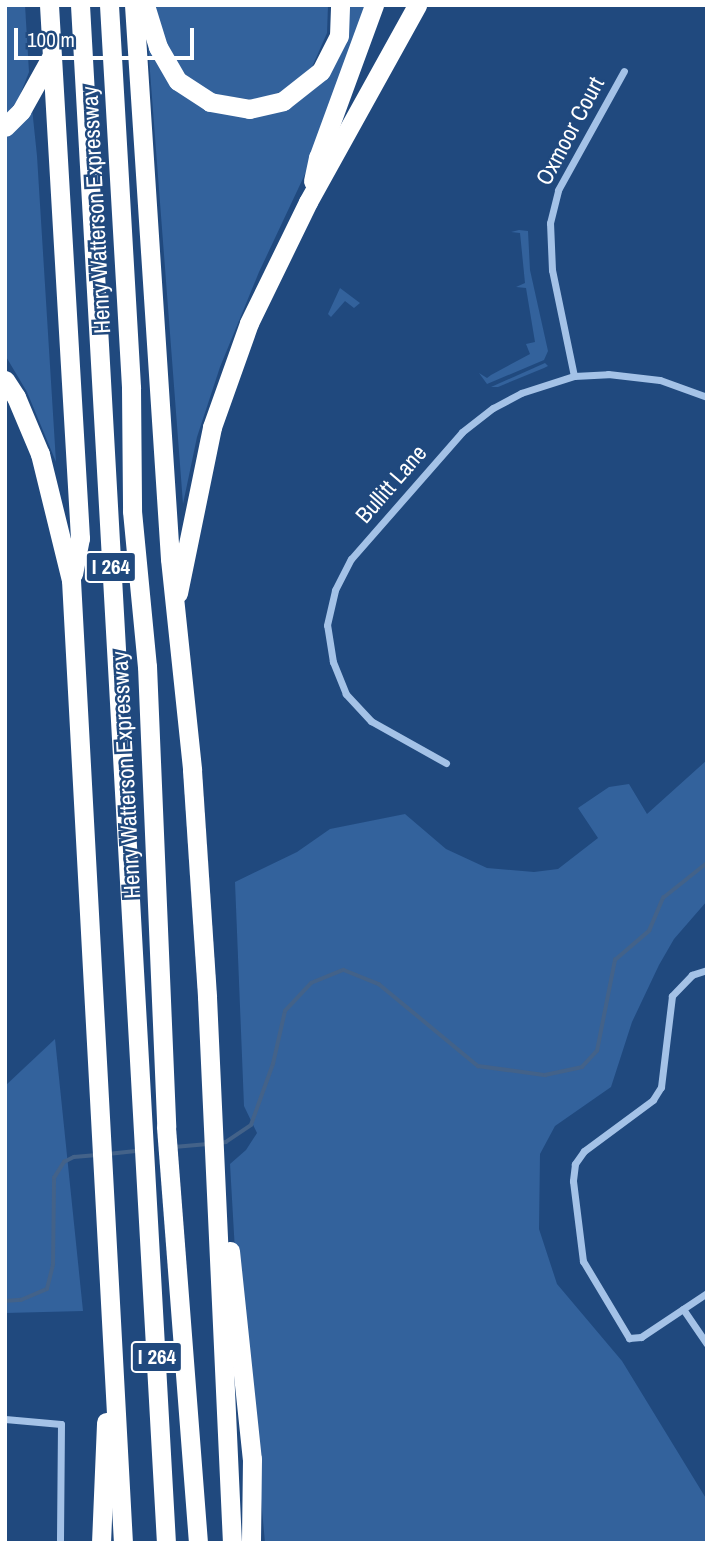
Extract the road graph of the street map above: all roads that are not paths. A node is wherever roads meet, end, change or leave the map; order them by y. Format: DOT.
graph roads {
  1 [pos="49,5"];
  2 [pos="80,5"];
  3 [pos="109,5"];
  4 [pos="134,5"];
  5 [pos="145,5"];
  6 [pos="340,5"];
  7 [pos="374,5"];
  8 [pos="417,5"];
  9 [pos="51,57"];
  10 [pos="624,71"];
  11 [pos="5,127"];
  12 [pos="308,202"];
  13 [pos="574,376"];
  14 [pos="5,380"];
  15 [pos="707,397"];
  16 [pos="71,580"];
  17 [pos="174,607"];
  18 [pos="446,762"];
  19 [pos="707,970"];
  20 [pos="218,1168"];
  21 [pos="707,1293"];
  22 [pos="683,1309"];
  23 [pos="113,1326"];
  24 [pos="707,1344"];
  25 [pos="5,1419"];
  26 [pos="60,1543"];
  27 [pos="102,1543"];
  28 [pos="123,1543"];
  29 [pos="166,1543"];
  30 [pos="198,1543"];
  31 [pos="232,1543"];
  32 [pos="251,1543"];
  1 -- 9 [label="highway"];
  2 -- 29 [label="highway, Henry Watterson Expressway / I 264"];
  3 -- 30 [label="highway, Henry Watterson Expressway / I 264"];
  4 -- 17 [label="highway"];
  5 -- 6 [label="highway"];
  7 -- 12 [label="highway"];
  8 -- 12 [label="highway"];
  9 -- 11 [label="highway"];
  9 -- 16 [label="highway"];
  10 -- 13 [label="street, Oxmoor Court"];
  12 -- 17 [label="highway"];
  13 -- 15 [label="street, Bullitt Lane"];
  13 -- 18 [label="street, Bullitt Lane"];
  14 -- 16 [label="highway"];
  16 -- 23 [label="highway"];
  17 -- 20 [label="highway"];
  19 -- 22 [label="street"];
  20 -- 31 [label="highway"];
  20 -- 32 [label="highway"];
  21 -- 22 [label="street"];
  22 -- 24 [label="street"];
  23 -- 27 [label="highway"];
  23 -- 28 [label="highway"];
  25 -- 26 [label="street"];
}
